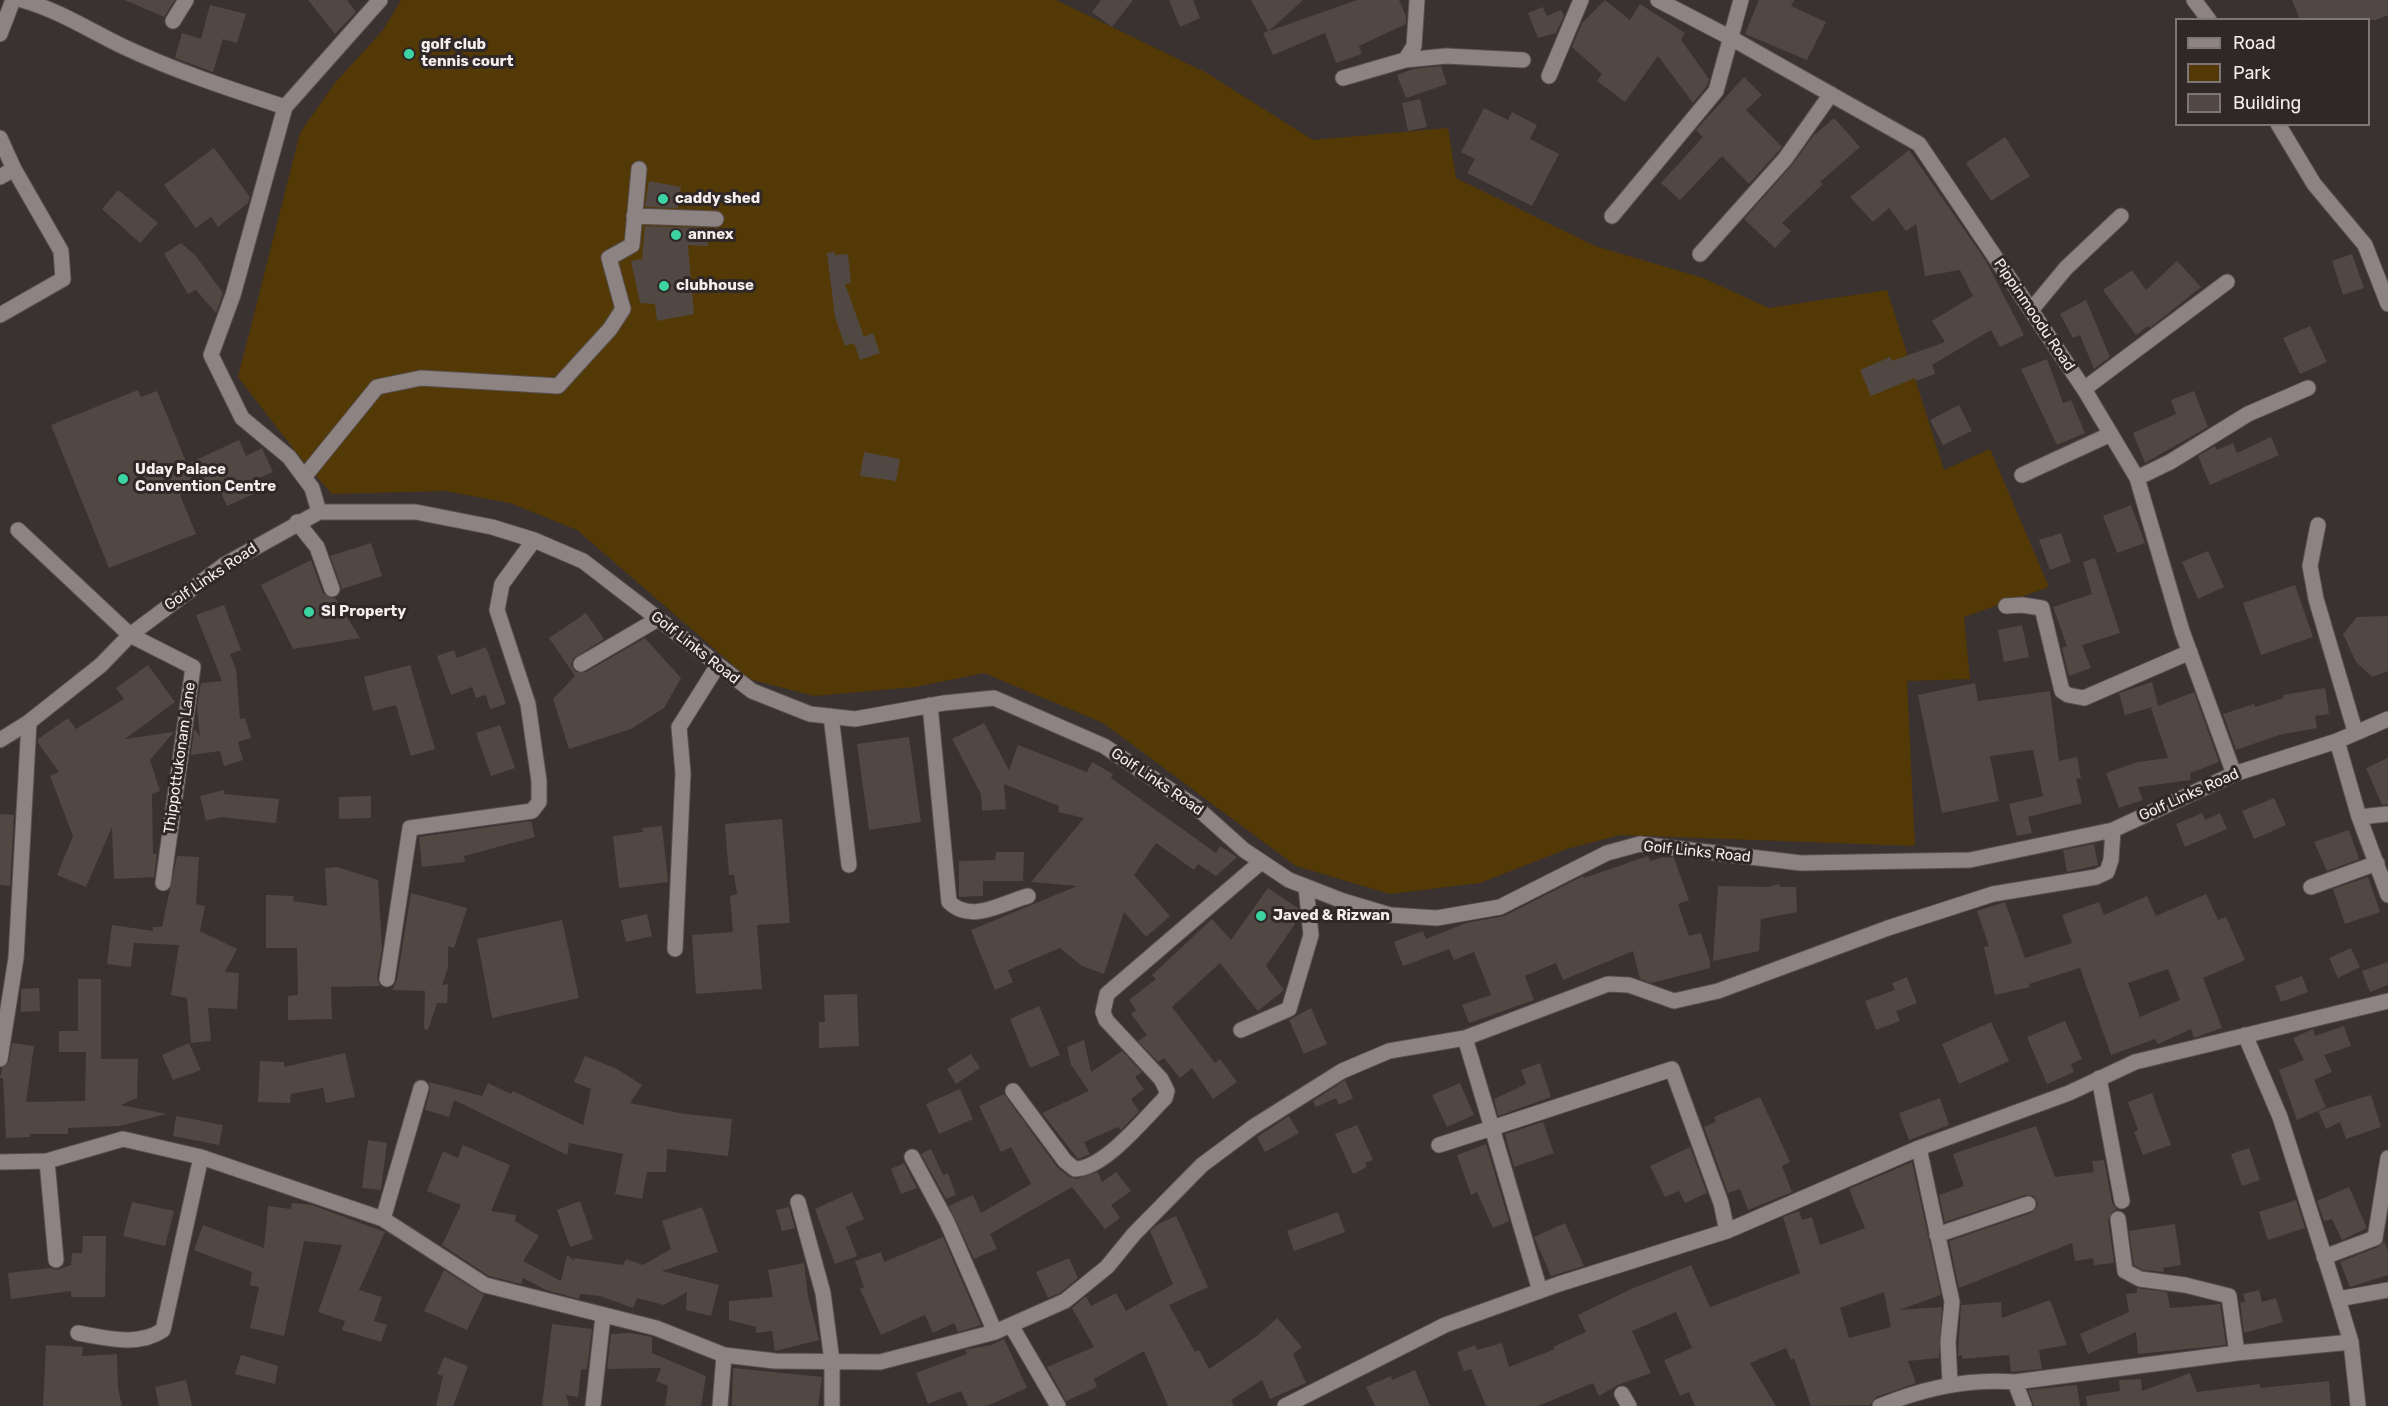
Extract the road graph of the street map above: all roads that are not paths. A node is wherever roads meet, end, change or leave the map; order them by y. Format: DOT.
graph roads {
  1 [pos="14,0"];
  2 [pos="22,0"];
  3 [pos="186,0"];
  4 [pos="1418,0"];
  5 [pos="1581,0"];
  6 [pos="1658,0"];
  7 [pos="1741,0"];
  8 [pos="2194,0"];
  9 [pos="377,1"];
  10 [pos="2208,18"];
  11 [pos="173,21"];
  12 [pos="0,34"];
  13 [pos="1731,38"];
  14 [pos="1405,60"];
  15 [pos="1522,60"];
  16 [pos="1549,76"];
  17 [pos="1342,78"];
  18 [pos="1831,94"];
  19 [pos="285,107"];
  20 [pos="2279,126"];
  21 [pos="0,138"];
  22 [pos="14,169"];
  23 [pos="639,169"];
  24 [pos="0,177"];
  25 [pos="634,216"];
  26 [pos="1612,216"];
  27 [pos="2121,216"];
  28 [pos="716,219"];
  29 [pos="1700,254"];
  30 [pos="2227,282"];
  31 [pos="2388,304"];
  32 [pos="2032,309"];
  33 [pos="0,315"];
  34 [pos="2308,388"];
  35 [pos="2084,389"];
  36 [pos="2111,434"];
  37 [pos="2022,475"];
  38 [pos="304,477"];
  39 [pos="2137,478"];
  40 [pos="319,512"];
  41 [pos="297,522"];
  42 [pos="2318,525"];
  43 [pos="18,530"];
  44 [pos="534,540"];
  45 [pos="332,589"];
  46 [pos="2006,606"];
  47 [pos="658,619"];
  48 [pos="130,635"];
  49 [pos="2190,652"];
  50 [pos="580,664"];
  51 [pos="718,665"];
  52 [pos="930,705"];
  53 [pos="831,716"];
  54 [pos="2388,719"];
  55 [pos="29,722"];
  56 [pos="2355,731"];
  57 [pos="0,740"];
  58 [pos="2337,741"];
  59 [pos="2234,774"];
  60 [pos="2388,814"];
  61 [pos="2359,817"];
  62 [pos="2114,830"];
  63 [pos="1261,862"];
  64 [pos="2377,863"];
  65 [pos="849,865"];
  66 [pos="163,883"];
  67 [pos="2311,886"];
  68 [pos="1306,887"];
  69 [pos="2388,895"];
  70 [pos="1028,896"];
  71 [pos="675,949"];
  72 [pos="387,979"];
  73 [pos="2388,1001"];
  74 [pos="1241,1030"];
  75 [pos="2245,1035"];
  76 [pos="1465,1038"];
  77 [pos="0,1059"];
  78 [pos="2099,1078"];
  79 [pos="421,1088"];
  80 [pos="1013,1091"];
  81 [pos="1492,1128"];
  82 [pos="1439,1145"];
  83 [pos="1919,1148"];
  84 [pos="201,1157"];
  85 [pos="912,1157"];
  86 [pos="2388,1158"];
  87 [pos="47,1161"];
  88 [pos="0,1162"];
  89 [pos="2122,1201"];
  90 [pos="798,1202"];
  91 [pos="2028,1204"];
  92 [pos="383,1219"];
  93 [pos="2118,1219"];
  94 [pos="1727,1231"];
  95 [pos="1937,1235"];
  96 [pos="2324,1257"];
  97 [pos="56,1260"];
  98 [pos="2388,1290"];
  99 [pos="1540,1291"];
  100 [pos="2338,1299"];
  101 [pos="603,1316"];
  102 [pos="1012,1327"];
  103 [pos="995,1332"];
  104 [pos="78,1333"];
  105 [pos="2351,1342"];
  106 [pos="2237,1353"];
  107 [pos="724,1355"];
  108 [pos="832,1361"];
  109 [pos="2015,1382"];
  110 [pos="1950,1384"];
  111 [pos="593,1406"];
  112 [pos="720,1406"];
  113 [pos="832,1406"];
  114 [pos="1058,1406"];
  115 [pos="1285,1406"];
  116 [pos="1880,1406"];
  117 [pos="2024,1406"];
  118 [pos="2358,1406"];
  1 -- 12 [label="street"];
  2 -- 19 [label="street"];
  3 -- 11 [label="street"];
  4 -- 14 [label="street"];
  5 -- 16 [label="street"];
  6 -- 13 [label="street, Pippinmoodu Road"];
  7 -- 13 [label="street"];
  8 -- 10 [label="street"];
  9 -- 19 [label="street"];
  13 -- 18 [label="street, Pippinmoodu Road"];
  13 -- 26 [label="street"];
  14 -- 15 [label="street"];
  14 -- 17 [label="street"];
  18 -- 29 [label="street"];
  18 -- 32 [label="street, Pippinmoodu Road"];
  19 -- 38 [label="street"];
  20 -- 31 [label="street"];
  21 -- 22 [label="street"];
  22 -- 24 [label="street"];
  22 -- 33 [label="street"];
  23 -- 25 [label="street"];
  25 -- 28 [label="street"];
  25 -- 38 [label="street"];
  27 -- 32 [label="street"];
  30 -- 35 [label="street"];
  32 -- 35 [label="street, Pippinmoodu Road"];
  34 -- 39 [label="street"];
  35 -- 36 [label="street, Pippinmoodu Road"];
  36 -- 37 [label="street"];
  36 -- 39 [label="street, Pippinmoodu Road"];
  38 -- 40 [label="street"];
  39 -- 49 [label="street, Pippinmoodu Road"];
  40 -- 41 [label="street, Golf Links Road"];
  40 -- 44 [label="street, Golf Links Road"];
  41 -- 45 [label="street"];
  41 -- 48 [label="street, Golf Links Road"];
  42 -- 56 [label="street"];
  43 -- 48 [label="street"];
  44 -- 47 [label="street, Golf Links Road"];
  44 -- 72 [label="street"];
  46 -- 49 [label="street"];
  47 -- 50 [label="street"];
  47 -- 51 [label="street, Golf Links Road"];
  48 -- 55 [label="street, Golf Links Road"];
  48 -- 66 [label="street, Thippottukonam Lane"];
  49 -- 59 [label="street, Pippinmoodu Road"];
  51 -- 53 [label="street, Golf Links Road"];
  51 -- 71 [label="street"];
  52 -- 53 [label="street, Golf Links Road"];
  52 -- 63 [label="street, Golf Links Road"];
  52 -- 70 [label="street"];
  53 -- 65 [label="street"];
  54 -- 56 [label="street, Golf Links Road"];
  55 -- 57 [label="street, Golf Links Road"];
  55 -- 77 [label="street"];
  56 -- 58 [label="street, Golf Links Road"];
  58 -- 59 [label="street, Golf Links Road"];
  58 -- 61 [label="street"];
  59 -- 62 [label="street, Golf Links Road"];
  60 -- 61 [label="street"];
  61 -- 64 [label="street"];
  62 -- 68 [label="street, Golf Links Road"];
  62 -- 76 [label="street"];
  63 -- 68 [label="street, Golf Links Road"];
  63 -- 80 [label="street"];
  64 -- 67 [label="street"];
  64 -- 69 [label="street"];
  68 -- 74 [label="street"];
  73 -- 75 [label="street"];
  75 -- 78 [label="street"];
  75 -- 96 [label="street"];
  76 -- 81 [label="street"];
  76 -- 102 [label="street"];
  78 -- 83 [label="street"];
  78 -- 89 [label="street"];
  79 -- 92 [label="street"];
  81 -- 82 [label="street"];
  81 -- 94 [label="street"];
  81 -- 99 [label="street"];
  83 -- 94 [label="street"];
  83 -- 95 [label="street"];
  84 -- 87 [label="street"];
  84 -- 92 [label="street"];
  84 -- 104 [label="street"];
  85 -- 103 [label="street"];
  86 -- 96 [label="street"];
  87 -- 88 [label="street"];
  87 -- 97 [label="street"];
  90 -- 108 [label="street"];
  91 -- 95 [label="street"];
  92 -- 101 [label="street"];
  93 -- 106 [label="street"];
  94 -- 99 [label="street"];
  95 -- 110 [label="street"];
  96 -- 100 [label="street"];
  98 -- 100 [label="street"];
  99 -- 115 [label="street"];
  100 -- 105 [label="street"];
  101 -- 107 [label="street"];
  101 -- 111 [label="street"];
  102 -- 103 [label="street"];
  102 -- 114 [label="street"];
  103 -- 108 [label="street"];
  105 -- 106 [label="street"];
  105 -- 118 [label="street"];
  106 -- 109 [label="street"];
  107 -- 108 [label="street"];
  107 -- 112 [label="street"];
  108 -- 113 [label="street"];
  109 -- 110 [label="street"];
  109 -- 117 [label="street"];
  110 -- 116 [label="street"];
}
